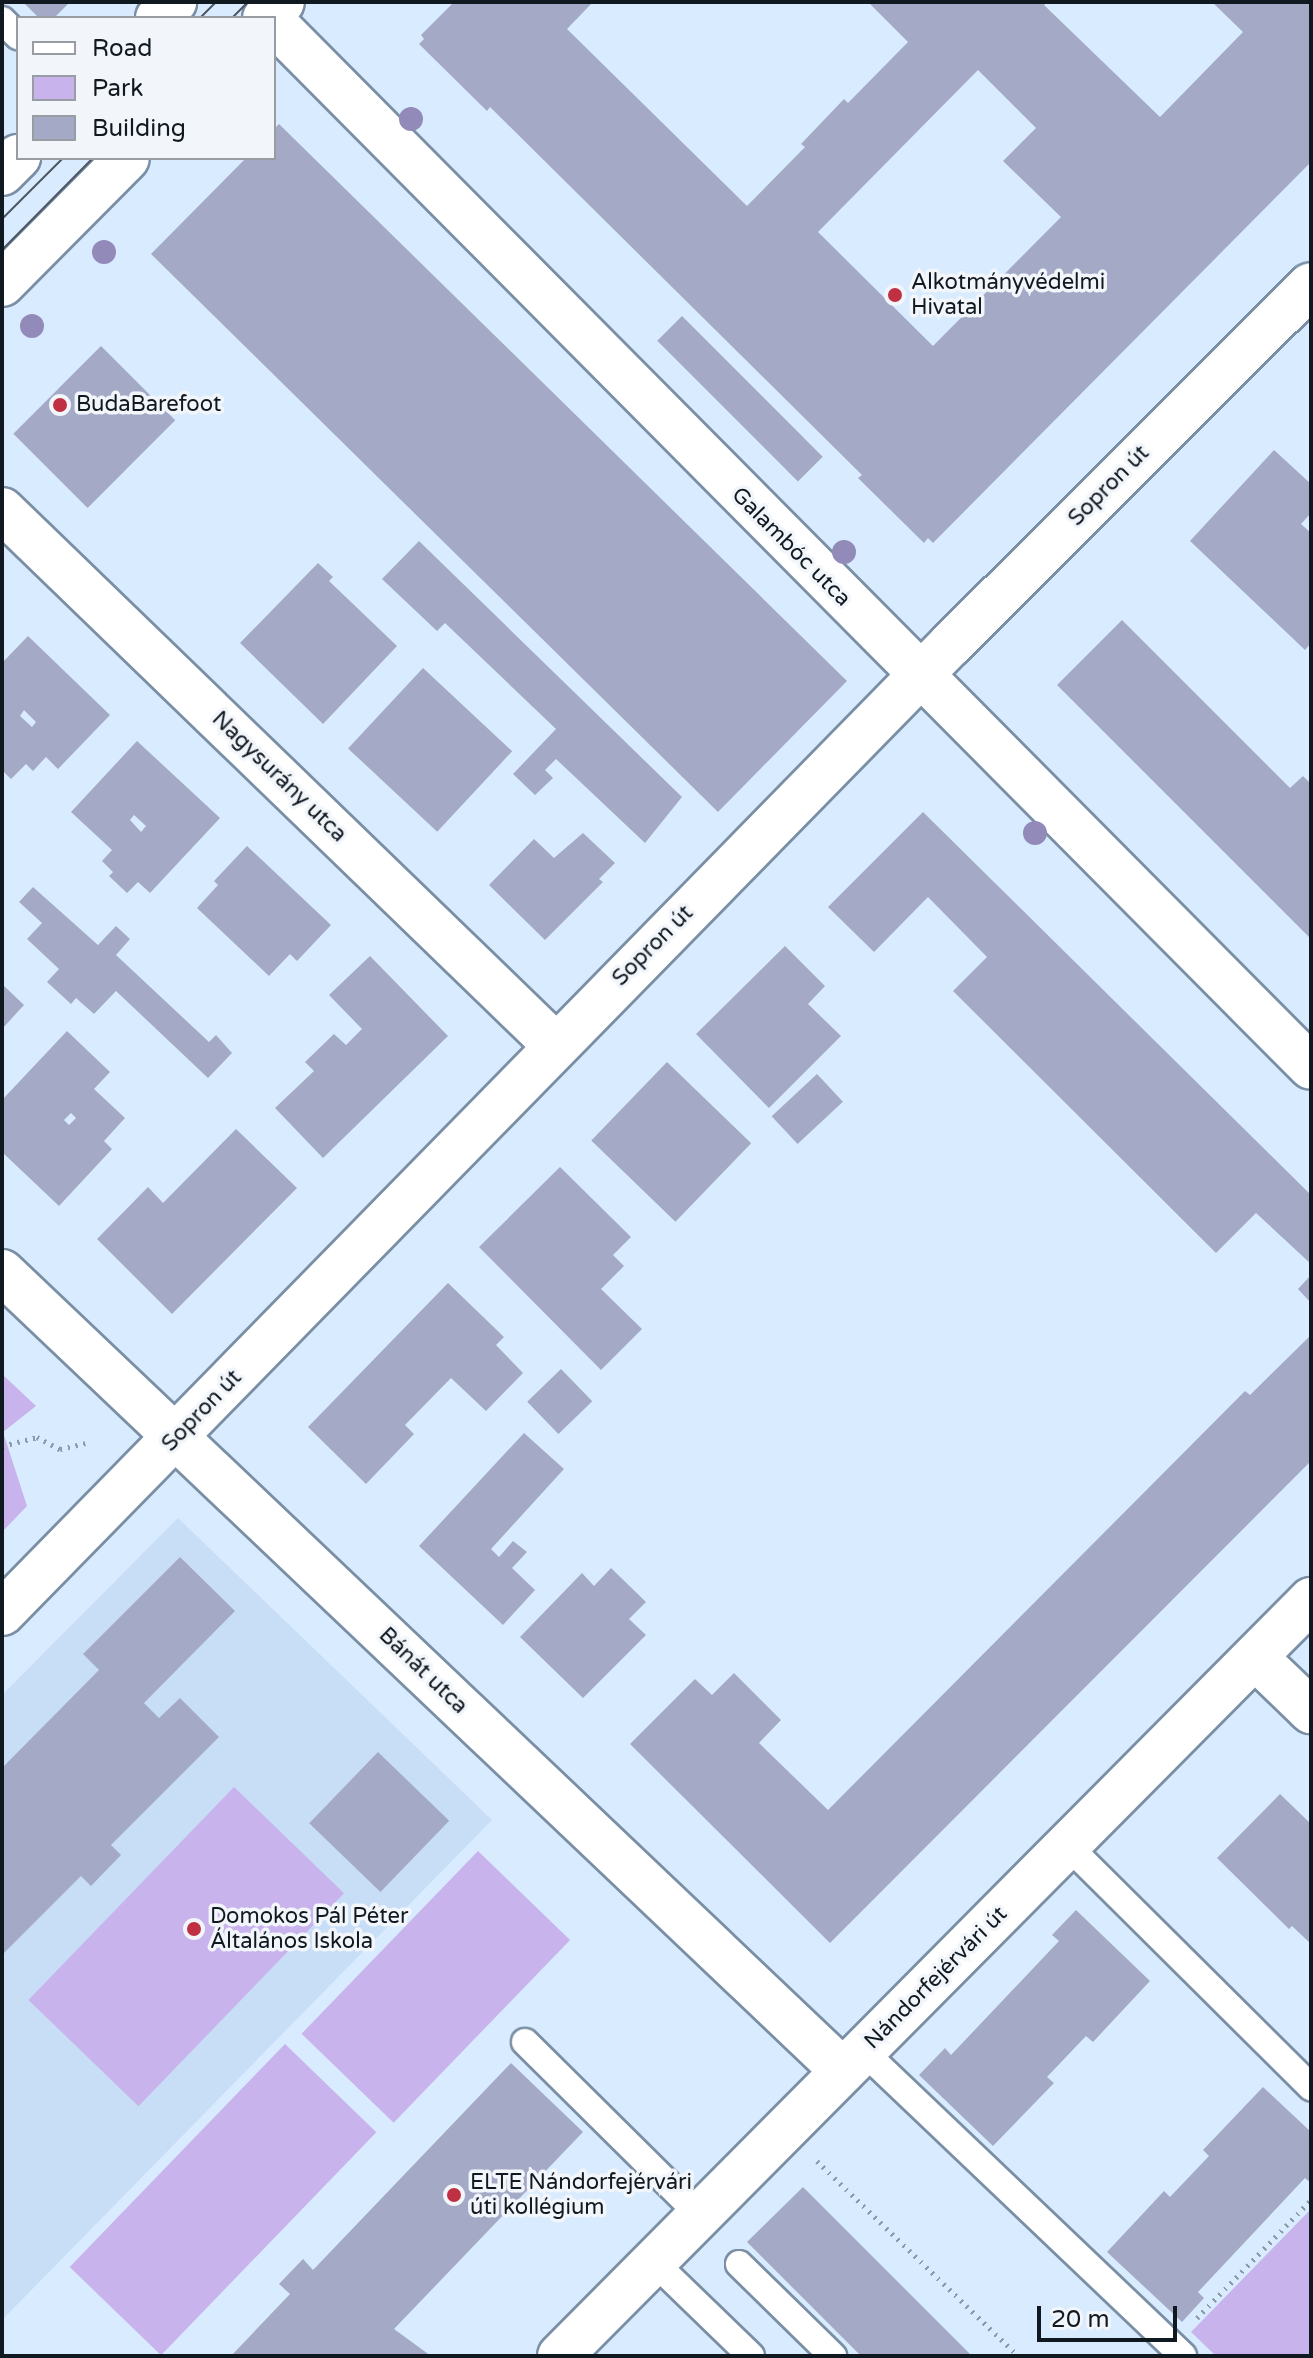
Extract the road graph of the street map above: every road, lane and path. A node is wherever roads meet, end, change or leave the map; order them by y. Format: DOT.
graph roads {
  1 [pos="276,21"];
  2 [pos="125,160"];
  3 [pos="2,284"];
  4 [pos="1311,285"];
  5 [pos="2,510"];
  6 [pos="920,676"];
  7 [pos="555,1045"];
  8 [pos="1311,1067"];
  9 [pos="2,1272"];
  10 [pos="177,1437"];
  11 [pos="85,1443"];
  12 [pos="2,1446"];
  13 [pos="1311,1600"];
  14 [pos="2,1613"];
  15 [pos="1255,1657"];
  16 [pos="1311,1711"];
  17 [pos="1067,1845"];
  18 [pos="525,2042"];
  19 [pos="853,2061"];
  20 [pos="1311,2087"];
  21 [pos="785,2130"];
  22 [pos="1311,2200"];
  23 [pos="700,2215"];
  24 [pos="654,2262"];
  25 [pos="739,2264"];
  26 [pos="1177,2350"];
  27 [pos="560,2356"];
  28 [pos="751,2356"];
  29 [pos="833,2356"];
  30 [pos="1018,2356"];
  1 -- 6 [label="street, Galambóc utca"];
  2 -- 3 [label="street"];
  4 -- 6 [label="street, Sopron út"];
  5 -- 7 [label="street, Nagysurány utca"];
  6 -- 7 [label="street, Sopron út"];
  6 -- 8 [label="street, Galambóc utca"];
  7 -- 10 [label="street, Sopron út"];
  9 -- 10 [label="street, Bánát utca"];
  10 -- 14 [label="street, Sopron út"];
  10 -- 19 [label="street, Bánát utca"];
  11 -- 12 [label="path"];
  13 -- 15 [label="street, Nándorfejérvári út"];
  15 -- 16 [label="street"];
  15 -- 17 [label="street, Nándorfejérvári út"];
  17 -- 19 [label="street, Nándorfejérvári út"];
  17 -- 20 [label="lane"];
  18 -- 23 [label="lane"];
  19 -- 21 [label="street, Nándorfejérvári út"];
  19 -- 26 [label="lane"];
  21 -- 23 [label="street, Nándorfejérvári út"];
  21 -- 30 [label="path"];
  22 -- 26 [label="path"];
  23 -- 24 [label="street, Nándorfejérvári út"];
  24 -- 27 [label="street, Nándorfejérvári út"];
  24 -- 28 [label="lane"];
  25 -- 29 [label="lane"];
}
